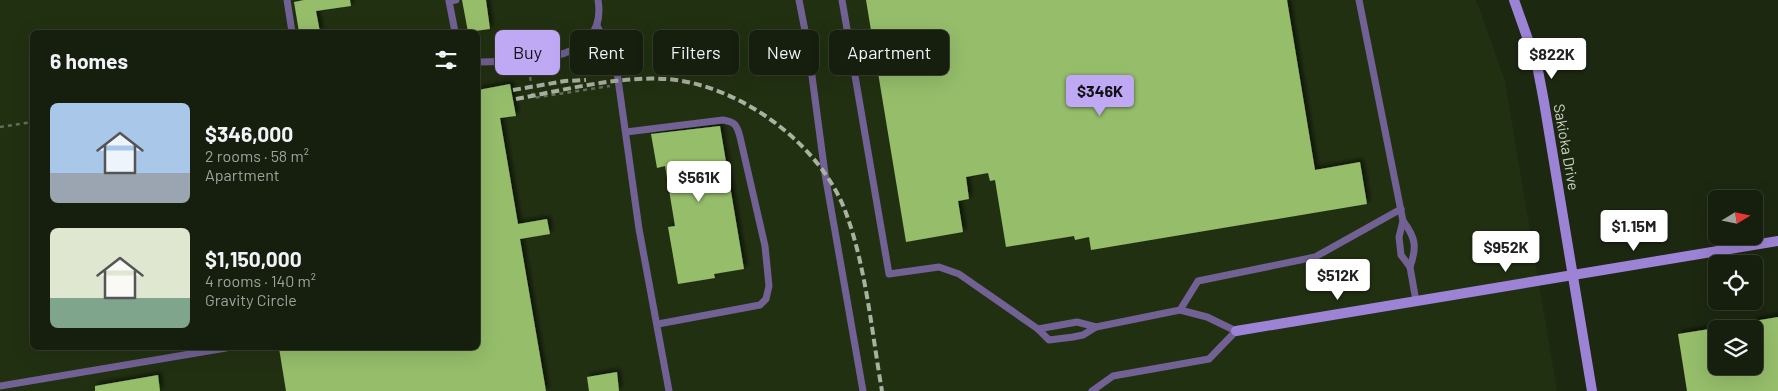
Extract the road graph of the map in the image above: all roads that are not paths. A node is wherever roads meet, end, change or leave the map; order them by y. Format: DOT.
graph roads {
  1 [pos="287,0"];
  2 [pos="456,0"];
  3 [pos="598,0"];
  4 [pos="799,0"];
  5 [pos="842,0"];
  6 [pos="1359,0"];
  7 [pos="1514,0"];
  8 [pos="596,26"];
  9 [pos="292,30"];
  10 [pos="455,30"];
  11 [pos="480,62"];
  12 [pos="626,132"];
  13 [pos="1401,209"];
  14 [pos="1403,221"];
  15 [pos="1778,240"];
  16 [pos="1410,267"];
  17 [pos="1573,274"];
  18 [pos="1416,301"];
  19 [pos="1180,310"];
  20 [pos="658,324"];
  21 [pos="1096,327"];
  22 [pos="1038,329"];
  23 [pos="1236,331"];
  24 [pos="214,350"];
  25 [pos="0,386"];
  26 [pos="669,391"];
  27 [pos="863,391"];
  28 [pos="1092,391"];
  29 [pos="1592,391"];
  1 -- 9 [label="lane"];
  2 -- 10 [label="lane"];
  3 -- 8 [label="lane"];
  4 -- 27 [label="lane"];
  5 -- 22 [label="lane"];
  6 -- 13 [label="lane"];
  7 -- 17 [label="street, Sakioka Drive"];
  8 -- 11 [label="lane"];
  8 -- 12 [label="lane"];
  12 -- 20 [label="lane"];
  12 -- 20 [label="lane"];
  13 -- 14 [label="lane"];
  13 -- 19 [label="lane"];
  14 -- 16 [label="lane"];
  14 -- 16 [label="lane"];
  15 -- 17 [label="street"];
  16 -- 18 [label="lane"];
  17 -- 18 [label="street"];
  17 -- 29 [label="street, Sakioka Drive"];
  18 -- 23 [label="street"];
  19 -- 21 [label="lane"];
  19 -- 23 [label="lane"];
  20 -- 26 [label="lane"];
  21 -- 22 [label="lane"];
  21 -- 22 [label="lane"];
  23 -- 28 [label="lane"];
  24 -- 25 [label="lane"];
}
